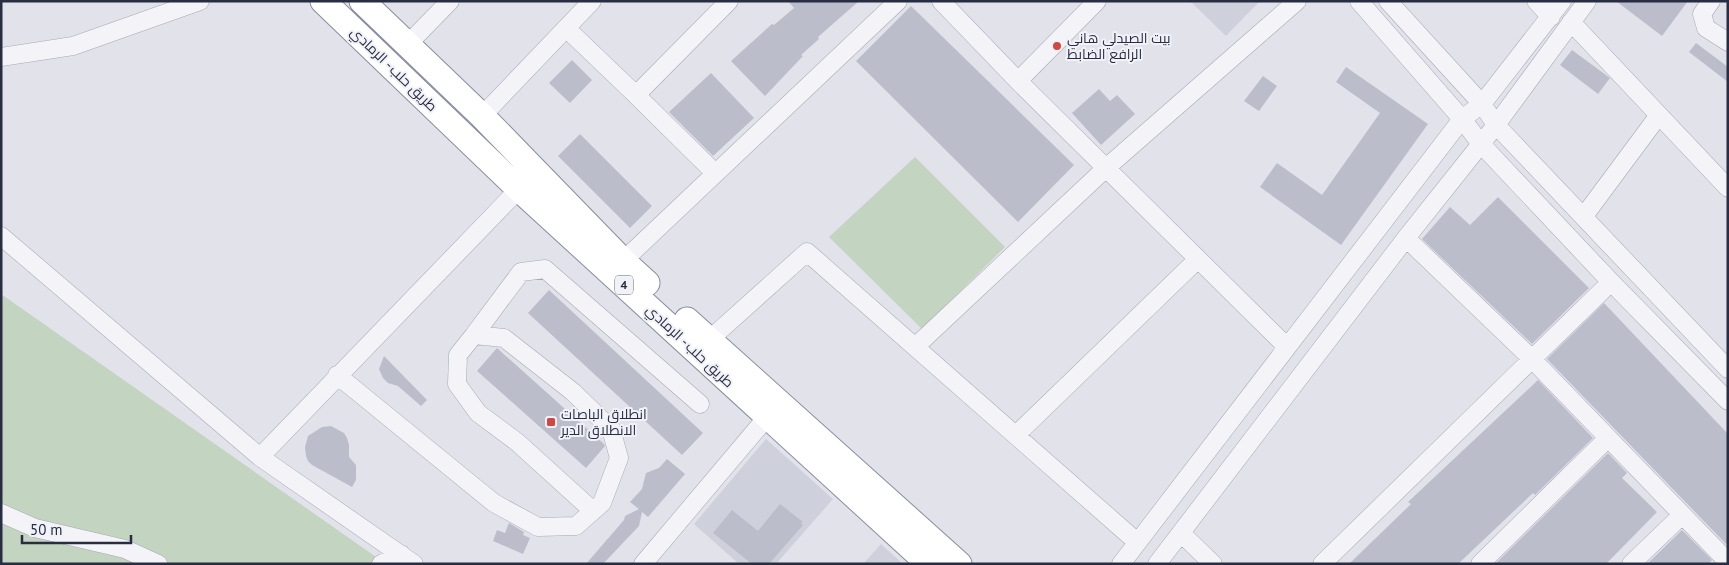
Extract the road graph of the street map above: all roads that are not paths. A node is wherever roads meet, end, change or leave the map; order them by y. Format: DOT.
graph roads {
  1 [pos="200,1"];
  2 [pos="324,1"];
  3 [pos="362,1"];
  4 [pos="450,1"];
  5 [pos="592,1"];
  6 [pos="729,1"];
  7 [pos="898,1"];
  8 [pos="941,1"];
  9 [pos="1097,1"];
  10 [pos="1297,1"];
  11 [pos="1359,1"];
  12 [pos="1388,1"];
  13 [pos="1536,1"];
  14 [pos="1562,1"];
  15 [pos="1587,1"];
  16 [pos="1711,1"];
  17 [pos="1551,17"];
  18 [pos="1571,22"];
  19 [pos="566,28"];
  20 [pos="1728,42"];
  21 [pos="407,46"];
  22 [pos="1,57"];
  23 [pos="1018,81"];
  24 [pos="636,95"];
  25 [pos="1482,104"];
  26 [pos="1659,115"];
  27 [pos="482,116"];
  28 [pos="1462,119"];
  29 [pos="1496,125"];
  30 [pos="1481,144"];
  31 [pos="1106,168"];
  32 [pos="715,173"];
  33 [pos="1728,188"];
  34 [pos="519,189"];
  35 [pos="1584,216"];
  36 [pos="1,236"];
  37 [pos="1406,238"];
  38 [pos="1198,259"];
  39 [pos="623,261"];
  40 [pos="1611,282"];
  41 [pos="474,335"];
  42 [pos="709,340"];
  43 [pos="915,347"];
  44 [pos="1287,347"];
  45 [pos="1531,358"];
  46 [pos="1728,369"];
  47 [pos="338,376"];
  48 [pos="1725,392"];
  49 [pos="700,404"];
  50 [pos="767,417"];
  51 [pos="1016,435"];
  52 [pos="1608,438"];
  53 [pos="260,457"];
  54 [pos="593,511"];
  55 [pos="1,513"];
  56 [pos="1682,514"];
  57 [pos="1181,533"];
  58 [pos="1137,542"];
  59 [pos="408,559"];
  60 [pos="1728,562"];
  61 [pos="158,564"];
  62 [pos="381,564"];
  63 [pos="643,564"];
  64 [pos="929,564"];
  65 [pos="959,564"];
  66 [pos="1121,564"];
  67 [pos="1157,564"];
  68 [pos="1213,564"];
  69 [pos="1322,564"];
  70 [pos="1480,564"];
  71 [pos="1631,564"];
  1 -- 22 [label="street"];
  2 -- 34 [label="highway, طريق حلب - الرمادي / 4"];
  3 -- 21 [label="highway, طريق حلب - الرمادي / 4"];
  4 -- 21 [label="street"];
  5 -- 19 [label="street"];
  6 -- 24 [label="street"];
  7 -- 32 [label="street"];
  8 -- 23 [label="street"];
  9 -- 23 [label="street"];
  10 -- 31 [label="street"];
  11 -- 28 [label="street"];
  12 -- 25 [label="street"];
  13 -- 17 [label="street"];
  14 -- 17 [label="street"];
  15 -- 18 [label="street"];
  16 -- 20 [label="street"];
  17 -- 25 [label="street"];
  18 -- 26 [label="street"];
  18 -- 29 [label="street"];
  19 -- 24 [label="street"];
  19 -- 27 [label="street"];
  21 -- 27 [label="highway, طريق حلب - الرمادي / 4"];
  23 -- 31 [label="street"];
  24 -- 32 [label="street"];
  25 -- 28 [label="street"];
  25 -- 29 [label="street"];
  26 -- 33 [label="street"];
  26 -- 35 [label="street"];
  27 -- 39 [label="highway, طريق حلب - الرمادي / 4"];
  28 -- 30 [label="street"];
  28 -- 44 [label="street"];
  29 -- 30 [label="street"];
  29 -- 35 [label="street"];
  30 -- 37 [label="street"];
  30 -- 40 [label="street"];
  31 -- 38 [label="street"];
  31 -- 43 [label="street"];
  32 -- 39 [label="street"];
  34 -- 47 [label="street"];
  34 -- 50 [label="highway, طريق حلب - الرمادي / 4"];
  35 -- 46 [label="street"];
  36 -- 53 [label="street"];
  37 -- 45 [label="street"];
  37 -- 57 [label="street"];
  38 -- 44 [label="street"];
  38 -- 51 [label="street"];
  39 -- 42 [label="highway, طريق حلب - الرمادي / 4"];
  40 -- 45 [label="street"];
  40 -- 48 [label="street"];
  41 -- 49 [label="street"];
  41 -- 54 [label="street"];
  41 -- 54 [label="street"];
  42 -- 43 [label="street"];
  42 -- 65 [label="highway, طريق حلب - الرمادي / 4"];
  43 -- 51 [label="street"];
  44 -- 58 [label="street"];
  45 -- 52 [label="street"];
  45 -- 69 [label="street"];
  47 -- 53 [label="street"];
  47 -- 54 [label="street"];
  50 -- 63 [label="street"];
  50 -- 64 [label="highway, طريق حلب - الرمادي / 4"];
  51 -- 58 [label="street"];
  52 -- 56 [label="street"];
  52 -- 70 [label="street"];
  53 -- 59 [label="street"];
  55 -- 61 [label="street"];
  56 -- 60 [label="street"];
  56 -- 71 [label="street"];
  57 -- 67 [label="street"];
  57 -- 68 [label="street"];
  58 -- 66 [label="street"];
  59 -- 62 [label="street"];
}
